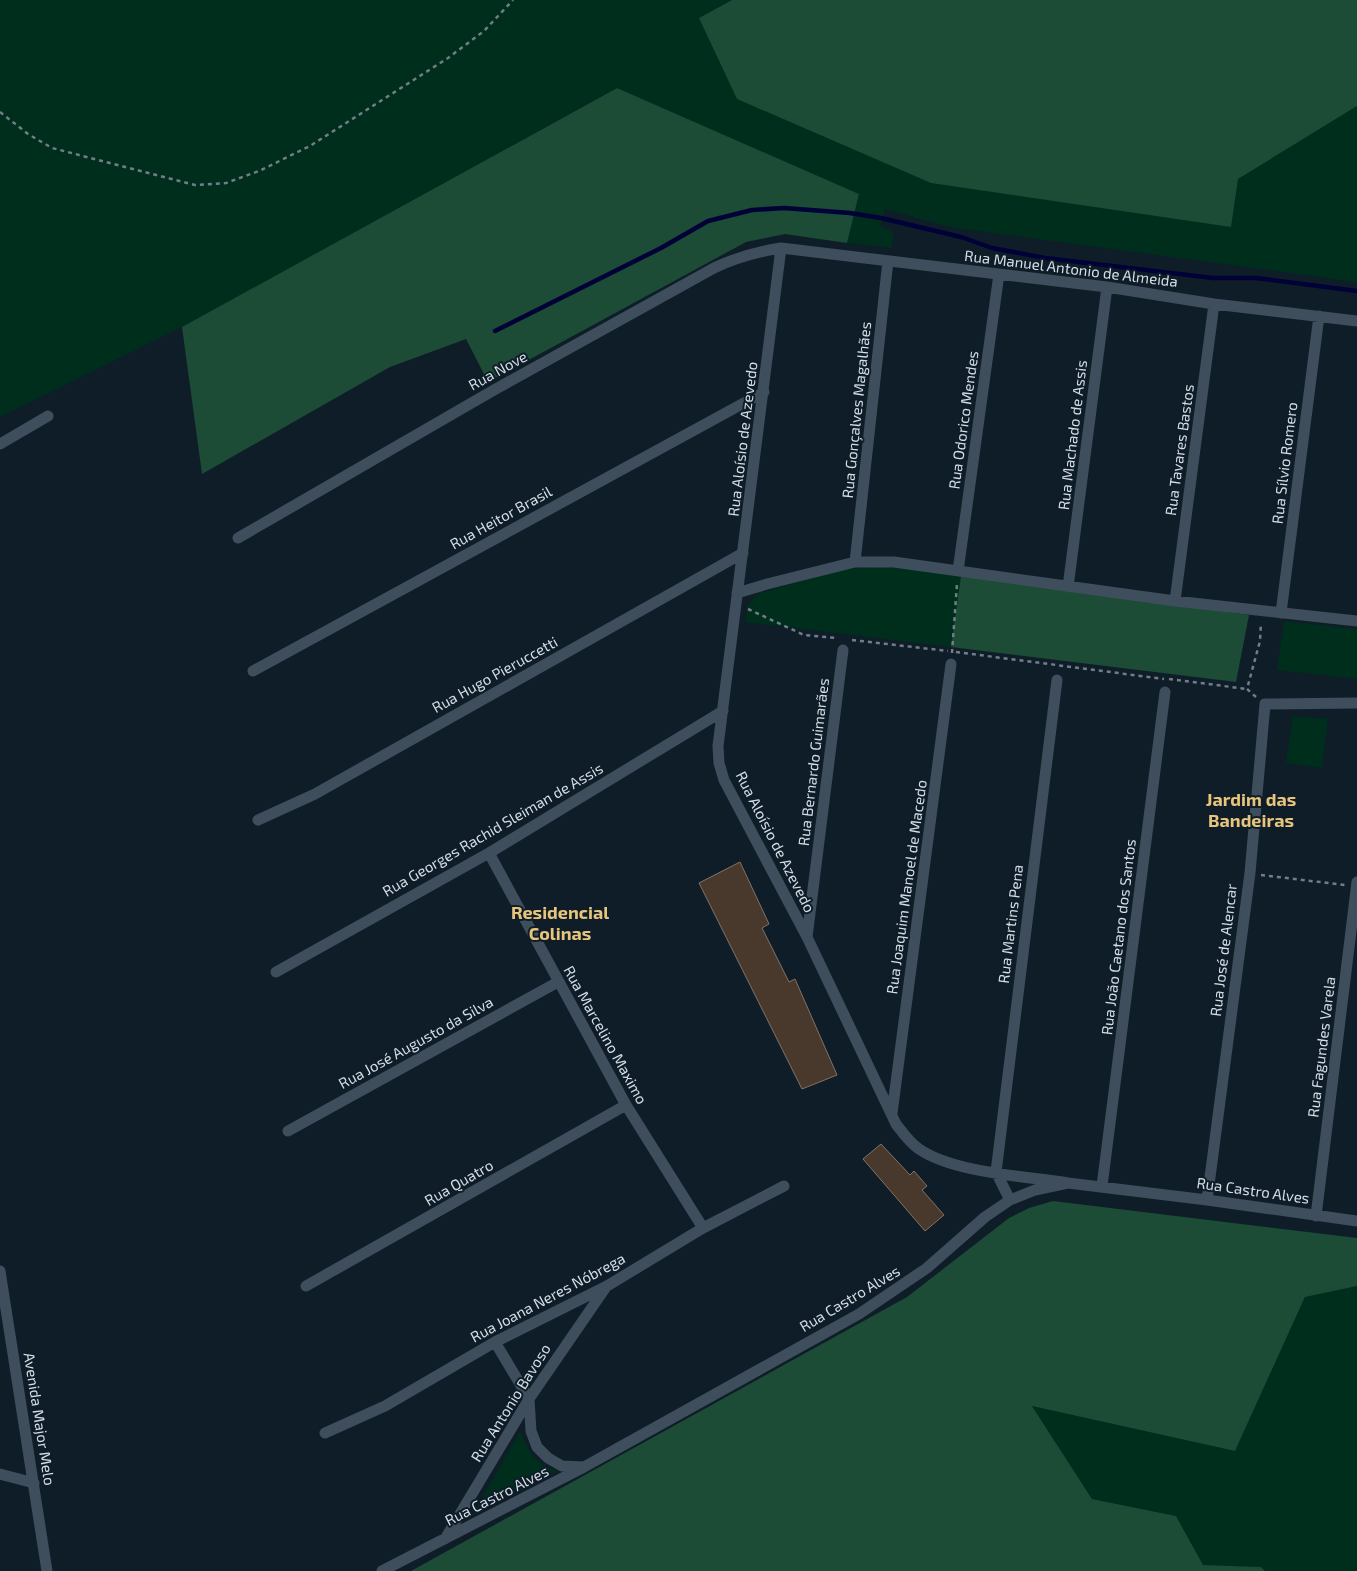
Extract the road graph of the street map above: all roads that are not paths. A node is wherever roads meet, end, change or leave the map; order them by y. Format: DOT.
graph roads {
  1 [pos="781,248"];
  2 [pos="888,261"];
  3 [pos="999,274"];
  4 [pos="1107,287"];
  5 [pos="1214,304"];
  6 [pos="1319,316"];
  7 [pos="1357,321"];
  8 [pos="764,392"];
  9 [pos="48,416"];
  10 [pos="0,444"];
  11 [pos="238,538"];
  12 [pos="743,552"];
  13 [pos="855,562"];
  14 [pos="958,571"];
  15 [pos="1068,586"];
  16 [pos="736,598"];
  17 [pos="1175,601"];
  18 [pos="1281,614"];
  19 [pos="1357,621"];
  20 [pos="843,650"];
  21 [pos="951,664"];
  22 [pos="253,671"];
  23 [pos="1057,680"];
  24 [pos="1165,692"];
  25 [pos="1357,703"];
  26 [pos="723,711"];
  27 [pos="258,820"];
  28 [pos="489,853"];
  29 [pos="1357,882"];
  30 [pos="1356,886"];
  31 [pos="807,937"];
  32 [pos="276,972"];
  33 [pos="558,982"];
  34 [pos="626,1105"];
  35 [pos="892,1114"];
  36 [pos="288,1131"];
  37 [pos="996,1172"];
  38 [pos="1068,1182"];
  39 [pos="784,1186"];
  40 [pos="1102,1186"];
  41 [pos="1010,1200"];
  42 [pos="1207,1200"];
  43 [pos="1316,1216"];
  44 [pos="1357,1221"];
  45 [pos="703,1228"];
  46 [pos="0,1271"];
  47 [pos="306,1286"];
  48 [pos="607,1286"];
  49 [pos="495,1342"];
  50 [pos="529,1399"];
  51 [pos="325,1433"];
  52 [pos="584,1468"];
  53 [pos="0,1474"];
  54 [pos="34,1483"];
  55 [pos="445,1540"];
  56 [pos="47,1571"];
  57 [pos="382,1571"];
  1 -- 2 [label="street, Rua Manuel Antonio de Almeida"];
  1 -- 8 [label="street, Rua Aloísio de Azevedo"];
  1 -- 11 [label="street, Rua Nove"];
  2 -- 3 [label="street, Rua Manuel Antonio de Almeida"];
  2 -- 13 [label="street, Rua Gonçalves Magalhães"];
  3 -- 4 [label="street, Rua Manuel Antonio de Almeida"];
  3 -- 14 [label="street, Rua Odorico Mendes"];
  4 -- 5 [label="street, Rua Manuel Antonio de Almeida"];
  4 -- 15 [label="street, Rua Machado de Assis"];
  5 -- 6 [label="street, Rua Manuel Antonio de Almeida"];
  5 -- 17 [label="street, Rua Tavares Bastos"];
  6 -- 7 [label="street, Rua Manuel Antonio de Almeida"];
  6 -- 18 [label="street, Rua Sílvio Romero"];
  8 -- 12 [label="street, Rua Aloísio de Azevedo"];
  8 -- 22 [label="street, Rua Heitor Brasil"];
  9 -- 10 [label="street"];
  12 -- 16 [label="street, Rua Aloísio de Azevedo"];
  12 -- 27 [label="street, Rua Hugo Pieruccetti"];
  13 -- 14 [label="street"];
  13 -- 16 [label="street"];
  14 -- 15 [label="street"];
  15 -- 17 [label="street"];
  16 -- 26 [label="street, Rua Aloísio de Azevedo"];
  17 -- 18 [label="street"];
  18 -- 19 [label="street"];
  20 -- 31 [label="street, Rua Bernardo Guimarães"];
  21 -- 35 [label="street, Rua Joaquim Manoel de Macedo"];
  23 -- 37 [label="street, Rua Martins Pena"];
  24 -- 40 [label="street, Rua João Caetano dos Santos"];
  25 -- 42 [label="street, Rua José de Alencar"];
  26 -- 28 [label="street, Rua Georges Rachid Sleiman de Assis"];
  26 -- 31 [label="street, Rua Aloísio de Azevedo"];
  28 -- 32 [label="street, Rua Georges Rachid Sleiman de Assis"];
  28 -- 33 [label="street, Rua Marcelino Maximo"];
  29 -- 30 [label="street, Rua Fagundes Varela"];
  30 -- 43 [label="street, Rua Fagundes Varela"];
  31 -- 35 [label="street, Rua Aloísio de Azevedo"];
  33 -- 34 [label="street, Rua Marcelino Maximo"];
  33 -- 36 [label="street, Rua José Augusto da Silva"];
  34 -- 45 [label="street, Rua Marcelino Maximo"];
  34 -- 47 [label="street, Rua Quatro"];
  35 -- 37 [label="street, Rua Aloísio de Azevedo"];
  37 -- 38 [label="street, Rua Aloísio de Azevedo"];
  37 -- 41 [label="street"];
  38 -- 40 [label="street, Rua Castro Alves"];
  38 -- 41 [label="street, Rua Castro Alves"];
  39 -- 45 [label="street, Rua Joana Neres Nóbrega"];
  40 -- 42 [label="street, Rua Castro Alves"];
  41 -- 52 [label="street, Rua Castro Alves"];
  42 -- 43 [label="street, Rua Castro Alves"];
  43 -- 44 [label="street, Rua Castro Alves"];
  45 -- 48 [label="street, Rua Joana Neres Nóbrega"];
  46 -- 54 [label="street, Avenida Major Melo"];
  48 -- 49 [label="street, Rua Joana Neres Nóbrega"];
  48 -- 50 [label="street, Rua Antonio Bavoso"];
  49 -- 50 [label="street"];
  49 -- 51 [label="street, Rua Joana Neres Nóbrega"];
  50 -- 52 [label="street"];
  50 -- 55 [label="street, Rua Antonio Bavoso"];
  52 -- 55 [label="street, Rua Castro Alves"];
  53 -- 54 [label="street"];
  54 -- 56 [label="street, Avenida Major Melo"];
  55 -- 57 [label="street, Rua Castro Alves"];
}
